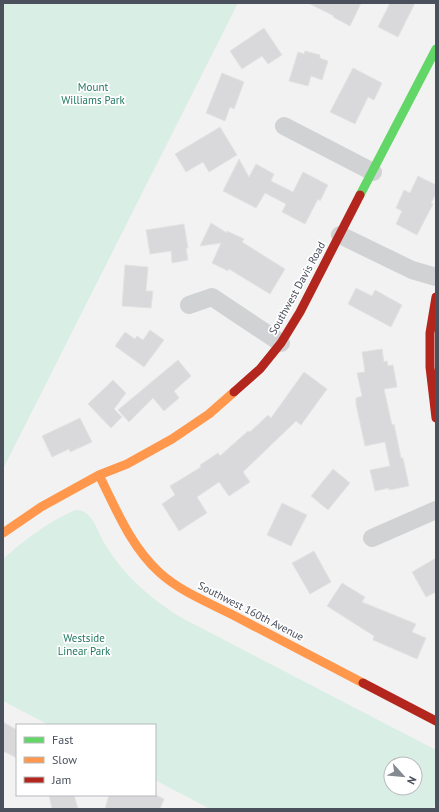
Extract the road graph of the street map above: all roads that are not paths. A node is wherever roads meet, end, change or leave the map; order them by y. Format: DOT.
graph roads {
  1 [pos="436,49"];
  2 [pos="284,126"];
  3 [pos="373,172"];
  4 [pos="340,235"];
  5 [pos="436,277"];
  6 [pos="436,297"];
  7 [pos="189,305"];
  8 [pos="281,343"];
  9 [pos="436,418"];
  10 [pos="98,475"];
  11 [pos="436,510"];
  12 [pos="3,533"];
  13 [pos="372,538"];
  14 [pos="436,722"];
  1 -- 3 [label="street, Southwest Davis Road"];
  2 -- 3 [label="street"];
  3 -- 4 [label="street, Southwest Davis Road"];
  4 -- 5 [label="street"];
  4 -- 8 [label="street, Southwest Davis Road"];
  6 -- 9 [label="street"];
  7 -- 8 [label="street"];
  8 -- 10 [label="street, Southwest Davis Road"];
  10 -- 12 [label="street, Southwest Davis Road"];
  10 -- 14 [label="street, Southwest 160th Avenue"];
  11 -- 13 [label="street"];
}
